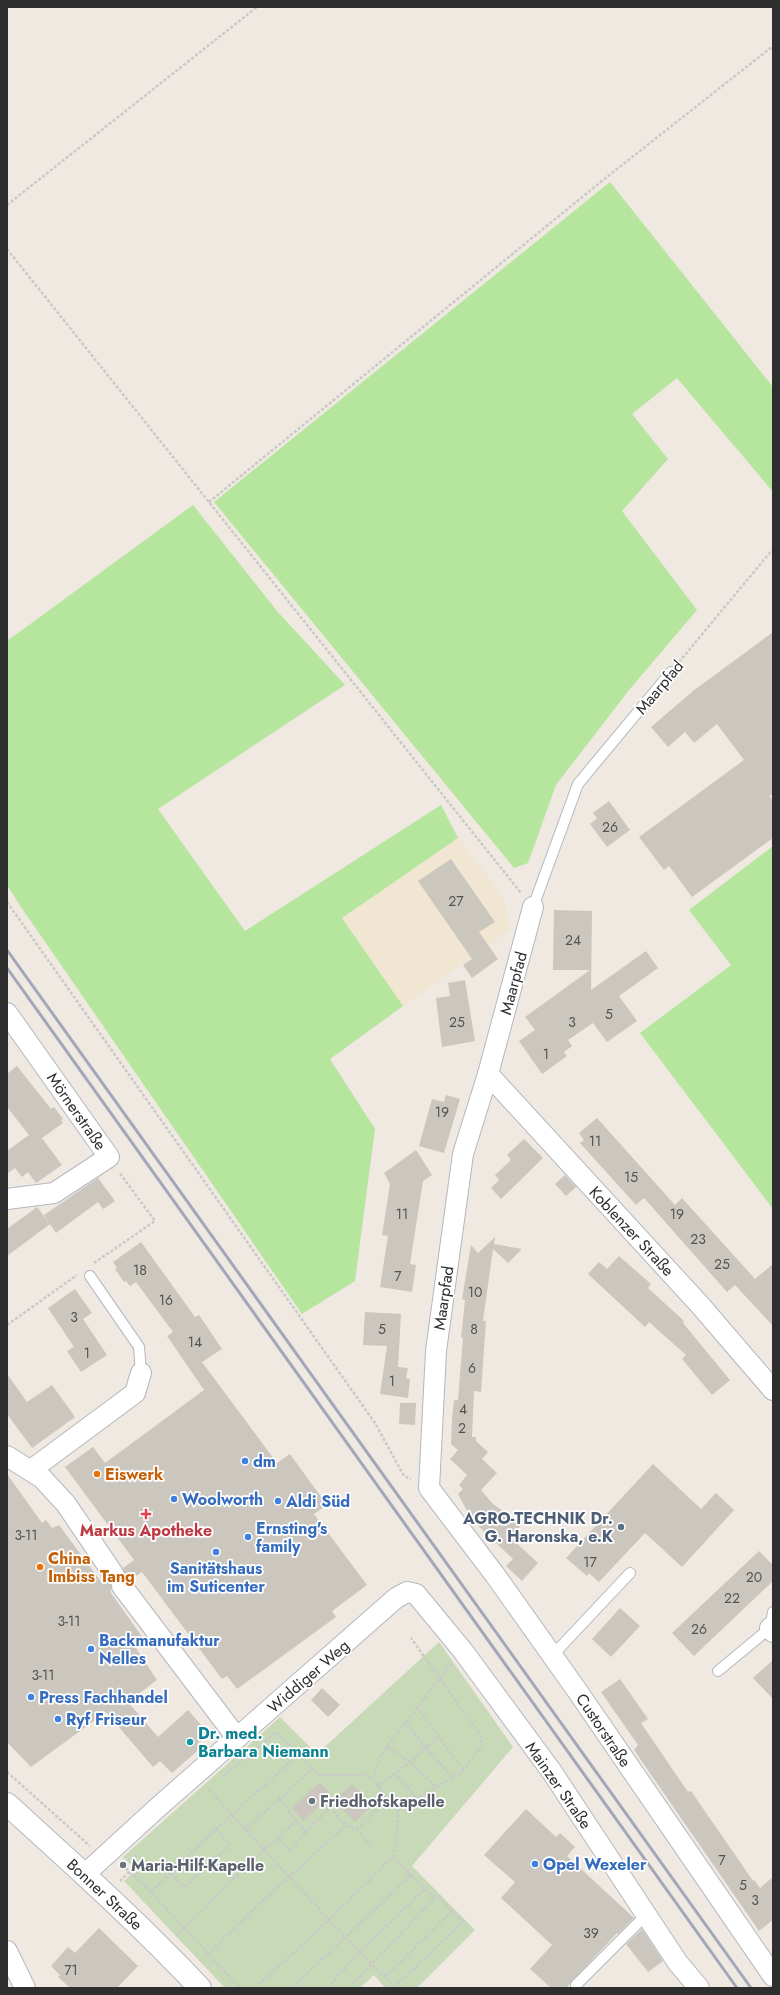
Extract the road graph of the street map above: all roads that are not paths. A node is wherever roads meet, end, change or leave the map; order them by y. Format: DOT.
graph roads {
  1 [pos="671,672"];
  2 [pos="533,907"];
  3 [pos="7,1013"];
  4 [pos="488,1074"];
  5 [pos="7,1199"];
  6 [pos="90,1276"];
  7 [pos="141,1373"];
  8 [pos="773,1390"];
  9 [pos="7,1456"];
  10 [pos="31,1470"];
  11 [pos="429,1488"];
  12 [pos="630,1573"];
  13 [pos="407,1592"];
  14 [pos="772,1624"];
  15 [pos="552,1656"];
  16 [pos="718,1671"];
  17 [pos="237,1738"];
  18 [pos="7,1804"];
  19 [pos="84,1874"];
  20 [pos="646,1915"];
  21 [pos="7,1950"];
  22 [pos="773,1975"];
  23 [pos="576,1985"];
  24 [pos="25,1988"];
  25 [pos="200,1988"];
  26 [pos="699,1988"];
  1 -- 2 [label="lane, Maarpfad"];
  2 -- 4 [label="street, Maarpfad"];
  3 -- 5 [label="street, Mörnerstraße"];
  4 -- 8 [label="street, Koblenzer Straße"];
  4 -- 11 [label="street, Maarpfad"];
  6 -- 7 [label="lane"];
  7 -- 10 [label="street"];
  9 -- 10 [label="street"];
  10 -- 17 [label="street"];
  11 -- 15 [label="street, Custorstraße"];
  12 -- 15 [label="lane"];
  13 -- 17 [label="street, Widdiger Weg"];
  13 -- 20 [label="street, Mainzer Straße"];
  14 -- 16 [label="lane"];
  15 -- 22 [label="street, Custorstraße"];
  17 -- 19 [label="street, Widdiger Weg"];
  18 -- 19 [label="street, Bonner Straße"];
  19 -- 25 [label="street, Bonner Straße"];
  20 -- 23 [label="lane"];
  20 -- 26 [label="street, Mainzer Straße"];
  21 -- 24 [label="street"];
}
